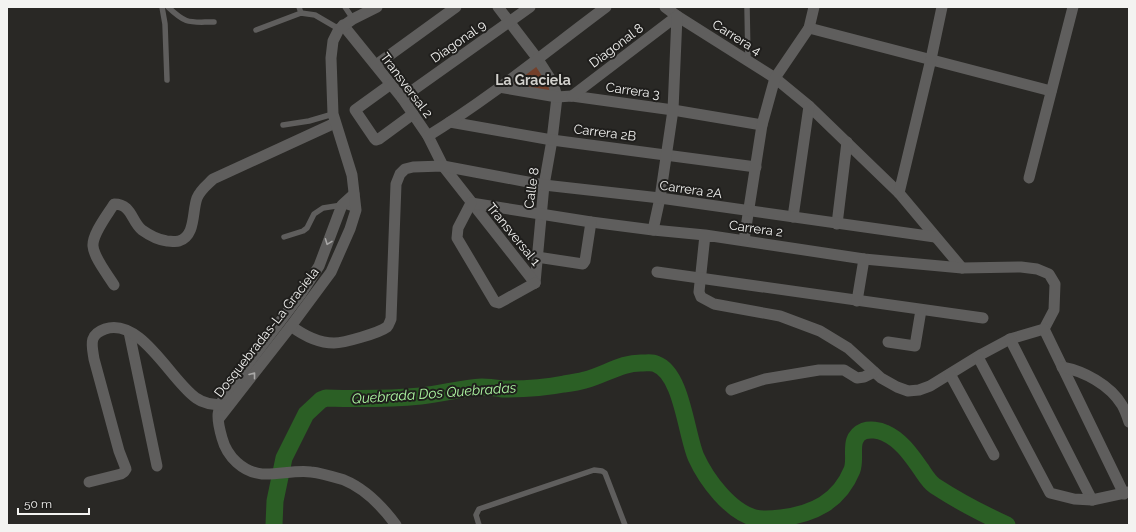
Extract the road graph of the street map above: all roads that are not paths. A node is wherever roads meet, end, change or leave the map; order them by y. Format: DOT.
graph roads {
  1 [pos="162,7"];
  2 [pos="168,7"];
  3 [pos="345,7"];
  4 [pos="377,7"];
  5 [pos="456,7"];
  6 [pos="498,7"];
  7 [pos="530,7"];
  8 [pos="606,7"];
  9 [pos="748,7"];
  10 [pos="814,7"];
  11 [pos="942,7"];
  12 [pos="1073,7"];
  13 [pos="300,10"];
  14 [pos="673,11"];
  15 [pos="214,22"];
  16 [pos="509,22"];
  17 [pos="345,25"];
  18 [pos="809,28"];
  19 [pos="256,30"];
  20 [pos="537,58"];
  21 [pos="931,59"];
  22 [pos="748,60"];
  23 [pos="376,65"];
  24 [pos="775,78"];
  25 [pos="167,80"];
  26 [pos="391,84"];
  27 [pos="499,87"];
  28 [pos="1051,91"];
  29 [pos="572,96"];
  30 [pos="557,97"];
  31 [pos="402,98"];
  32 [pos="809,106"];
  33 [pos="673,110"];
  34 [pos="413,114"];
  35 [pos="334,118"];
  36 [pos="450,122"];
  37 [pos="283,125"];
  38 [pos="762,125"];
  39 [pos="428,136"];
  40 [pos="552,140"];
  41 [pos="847,142"];
  42 [pos="666,154"];
  43 [pos="443,166"];
  44 [pos="756,167"];
  45 [pos="1030,178"];
  46 [pos="544,185"];
  47 [pos="898,193"];
  48 [pos="354,194"];
  49 [pos="660,198"];
  50 [pos="471,203"];
  51 [pos="342,205"];
  52 [pos="356,210"];
  53 [pos="748,211"];
  54 [pos="541,214"];
  55 [pos="793,217"];
  56 [pos="591,222"];
  57 [pos="837,224"];
  58 [pos="653,230"];
  59 [pos="706,235"];
  60 [pos="284,237"];
  61 [pos="935,237"];
  62 [pos="744,240"];
  63 [pos="537,257"];
  64 [pos="864,259"];
  65 [pos="962,268"];
  66 [pos="657,272"];
  67 [pos="700,278"];
  68 [pos="535,283"];
  69 [pos="114,285"];
  70 [pos="857,301"];
  71 [pos="921,310"];
  72 [pos="983,318"];
  73 [pos="291,326"];
  74 [pos="1044,329"];
  75 [pos="129,332"];
  76 [pos="1010,339"];
  77 [pos="888,342"];
  78 [pos="978,357"];
  79 [pos="1062,367"];
  80 [pos="874,372"];
  81 [pos="950,374"];
  82 [pos="731,390"];
  83 [pos="224,405"];
  84 [pos="1129,422"];
  85 [pos="994,455"];
  86 [pos="157,466"];
  87 [pos="89,482"];
  88 [pos="1126,493"];
  89 [pos="1092,500"];
  90 [pos="396,525"];
  91 [pos="479,525"];
  92 [pos="625,525"];
  1 -- 25 [label="lane"];
  2 -- 15 [label="lane"];
  3 -- 17 [label="lane"];
  4 -- 17 [label="street"];
  5 -- 23 [label="street"];
  6 -- 16 [label="street"];
  7 -- 16 [label="street, Diagonal 9"];
  8 -- 20 [label="street"];
  9 -- 22 [label="lane"];
  10 -- 18 [label="street"];
  11 -- 21 [label="street"];
  12 -- 28 [label="street"];
  13 -- 17 [label="lane"];
  13 -- 19 [label="lane"];
  14 -- 22 [label="street, Carrera 4"];
  14 -- 29 [label="street, Diagonal 8"];
  14 -- 33 [label="street"];
  16 -- 20 [label="street"];
  16 -- 31 [label="street, Diagonal 9"];
  17 -- 23 [label="street, Transversal 2"];
  17 -- 35 [label="street, Dosquebradas-La Graciela"];
  18 -- 21 [label="street"];
  18 -- 24 [label="street"];
  20 -- 27 [label="street"];
  20 -- 30 [label="street"];
  21 -- 28 [label="street"];
  21 -- 47 [label="street"];
  22 -- 24 [label="street, Carrera 4"];
  23 -- 26 [label="street, Transversal 2"];
  24 -- 32 [label="street, Carrera 4"];
  24 -- 38 [label="street"];
  26 -- 31 [label="street, Transversal 2"];
  26 -- 34 [label="street"];
  27 -- 30 [label="street, Carrera 3"];
  27 -- 36 [label="street"];
  28 -- 45 [label="street"];
  29 -- 30 [label="street, Carrera 3"];
  29 -- 33 [label="street, Carrera 3"];
  30 -- 40 [label="street, Calle 8"];
  31 -- 34 [label="street, Transversal 2"];
  32 -- 41 [label="street, Carrera 4"];
  32 -- 55 [label="street"];
  33 -- 38 [label="street, Carrera 3"];
  33 -- 42 [label="street"];
  34 -- 39 [label="street, Transversal 2"];
  35 -- 37 [label="lane"];
  35 -- 48 [label="street, Dosquebradas-La Graciela"];
  35 -- 69 [label="street"];
  36 -- 39 [label="street"];
  36 -- 40 [label="street, Carrera 2B"];
  38 -- 44 [label="street"];
  39 -- 43 [label="street, Transversal 2"];
  40 -- 42 [label="street, Carrera 2B"];
  40 -- 46 [label="street, Calle 8"];
  41 -- 47 [label="street, Carrera 4"];
  41 -- 57 [label="street"];
  42 -- 44 [label="street, Carrera 2B"];
  42 -- 49 [label="street"];
  43 -- 46 [label="street, Carrera 2A"];
  43 -- 50 [label="street, Transversal 2"];
  43 -- 73 [label="street, Carrera 2A"];
  44 -- 53 [label="street"];
  46 -- 49 [label="street, Carrera 2A"];
  46 -- 54 [label="street, Calle 8"];
  47 -- 61 [label="street, Carrera 4"];
  48 -- 51 [label="street, Dosquebradas-La Graciela"];
  48 -- 52 [label="street, Dosquebradas-La Graciela"];
  49 -- 53 [label="street, Carrera 2A"];
  49 -- 58 [label="street"];
  50 -- 54 [label="street, Carrera 2"];
  50 -- 68 [label="street, Transversal 1"];
  50 -- 68 [label="street"];
  51 -- 52 [label="lane"];
  51 -- 60 [label="lane"];
  51 -- 83 [label="street, Dosquebradas-La Graciela, one-way"];
  52 -- 73 [label="street, Dosquebradas-La Graciela"];
  53 -- 55 [label="street, Carrera 2A"];
  53 -- 62 [label="street"];
  54 -- 56 [label="street, Carrera 2"];
  54 -- 63 [label="street, Calle 8"];
  55 -- 57 [label="street, Carrera 2A"];
  56 -- 58 [label="street, Carrera 2"];
  56 -- 63 [label="street"];
  57 -- 61 [label="street, Carrera 2A"];
  58 -- 59 [label="street, Carrera 2"];
  59 -- 62 [label="street, Carrera 2"];
  59 -- 67 [label="street"];
  61 -- 65 [label="street, Carrera 4"];
  62 -- 64 [label="street, Carrera 2"];
  63 -- 68 [label="street, Calle 8"];
  64 -- 65 [label="street, Carrera 2"];
  64 -- 70 [label="street"];
  65 -- 74 [label="street, Carrera 2"];
  66 -- 67 [label="street"];
  67 -- 70 [label="street"];
  67 -- 80 [label="street"];
  70 -- 71 [label="street"];
  71 -- 72 [label="street"];
  71 -- 77 [label="street"];
  83 -- 73 [label="street, Dosquebradas-La Graciela, one-way"];
  74 -- 76 [label="street"];
  74 -- 79 [label="street"];
  75 -- 83 [label="street"];
  75 -- 86 [label="street"];
  75 -- 87 [label="street"];
  76 -- 78 [label="street"];
  76 -- 89 [label="street"];
  78 -- 81 [label="street"];
  78 -- 89 [label="street"];
  79 -- 84 [label="street"];
  79 -- 88 [label="street"];
  80 -- 81 [label="street"];
  80 -- 82 [label="street"];
  81 -- 85 [label="street"];
  83 -- 90 [label="street, Dosquebradas-La Graciela"];
  88 -- 89 [label="street"];
  91 -- 92 [label="lane"];
}
